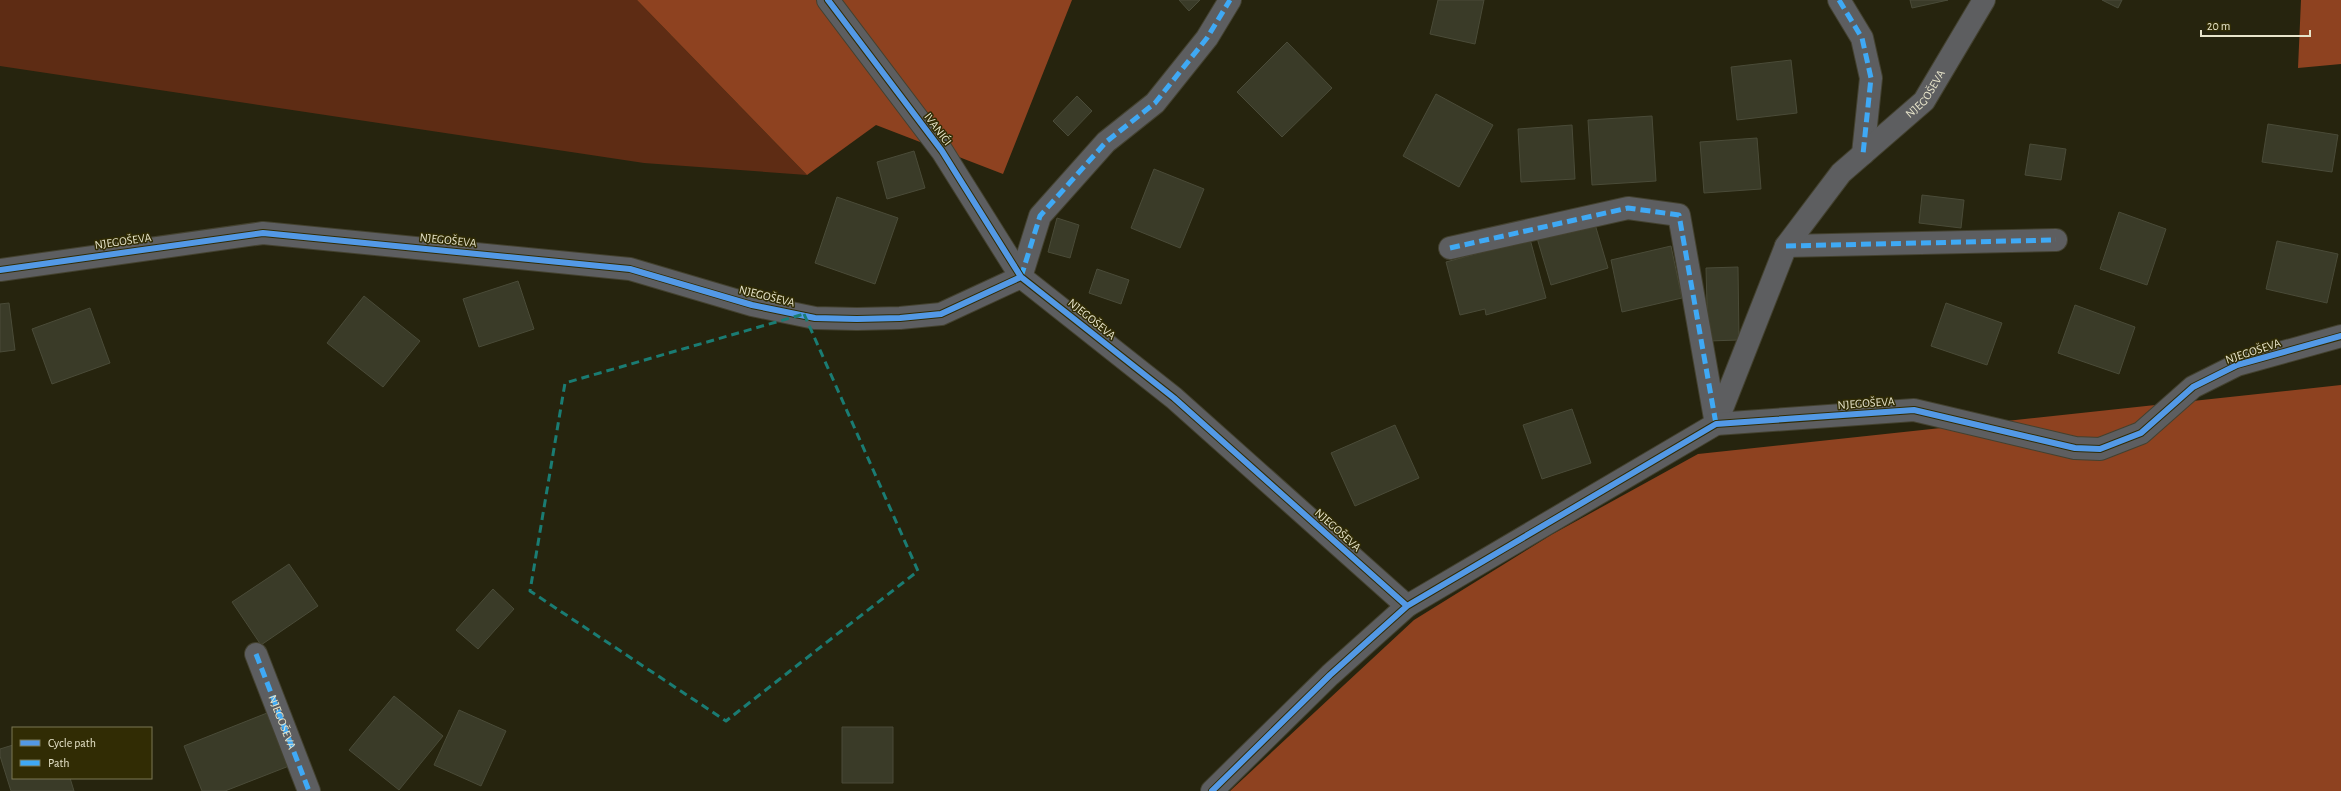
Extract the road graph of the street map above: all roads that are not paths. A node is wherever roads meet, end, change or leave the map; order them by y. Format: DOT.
graph roads {
  1 [pos="828,0"];
  2 [pos="1230,0"];
  3 [pos="1839,0"];
  4 [pos="1984,0"];
  5 [pos="1863,154"];
  6 [pos="2056,240"];
  7 [pos="1786,246"];
  8 [pos="1450,248"];
  9 [pos="0,270"];
  10 [pos="1021,276"];
  11 [pos="2341,336"];
  12 [pos="1716,424"];
  13 [pos="1407,606"];
  14 [pos="256,654"];
  15 [pos="309,791"];
  16 [pos="1212,791"];
  1 -- 10 [label="street, IVANIĆI"];
  2 -- 10 [label="street"];
  3 -- 5 [label="street"];
  4 -- 5 [label="street, NJEGOŠEVA"];
  5 -- 7 [label="street, NJEGOŠEVA"];
  6 -- 7 [label="street"];
  7 -- 12 [label="street, NJEGOŠEVA"];
  8 -- 12 [label="street"];
  9 -- 10 [label="street, NJEGOŠEVA"];
  10 -- 13 [label="street, NJEGOŠEVA"];
  11 -- 12 [label="street, NJEGOŠEVA"];
  12 -- 13 [label="street, NJEGOŠEVA"];
  13 -- 16 [label="street, NJEGOŠEVA"];
  14 -- 15 [label="street, NJEGOŠEVA"];
}
